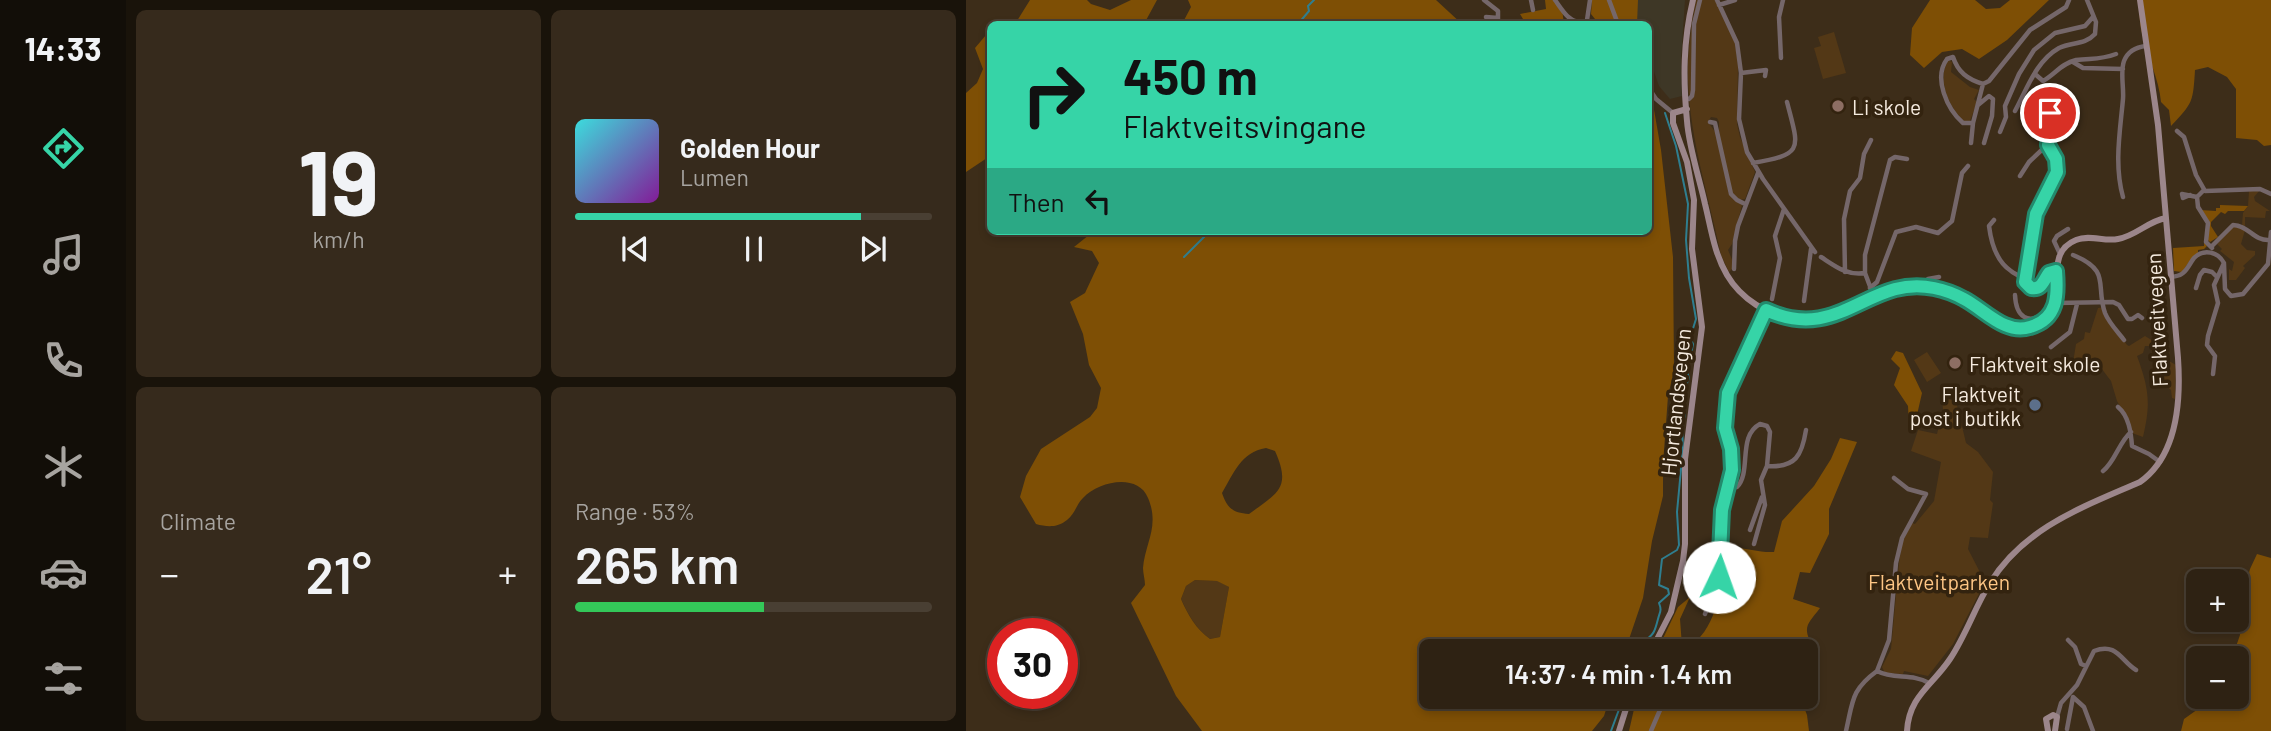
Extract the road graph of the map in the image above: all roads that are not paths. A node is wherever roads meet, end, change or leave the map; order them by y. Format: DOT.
graph roads {
  1 [pos="1484,0"];
  2 [pos="1531,0"];
  3 [pos="1555,0"];
  4 [pos="1590,0"];
  5 [pos="1609,0"];
  6 [pos="1693,0"];
  7 [pos="1700,0"];
  8 [pos="1735,0"];
  9 [pos="1783,0"];
  10 [pos="2069,0"];
  11 [pos="2087,0"];
  12 [pos="2140,0"];
  13 [pos="1718,3"];
  14 [pos="1533,10"];
  15 [pos="1486,17"];
  16 [pos="2093,17"];
  17 [pos="1499,21"];
  18 [pos="1573,21"];
  19 [pos="1586,21"];
  20 [pos="1617,21"];
  21 [pos="2146,46"];
  22 [pos="2116,54"];
  23 [pos="1781,58"];
  24 [pos="2073,62"];
  25 [pos="2123,69"];
  26 [pos="1741,73"];
  27 [pos="2035,74"];
  28 [pos="1765,76"];
  29 [pos="1983,84"];
  30 [pos="1652,94"];
  31 [pos="1689,99"];
  32 [pos="1787,102"];
  33 [pos="1978,105"];
  34 [pos="1687,109"];
  35 [pos="2015,111"];
  36 [pos="1673,113"];
  37 [pos="2050,113"];
  38 [pos="1710,121"];
  39 [pos="1973,123"];
  40 [pos="2177,131"];
  41 [pos="2000,132"];
  42 [pos="1871,140"];
  43 [pos="1971,143"];
  44 [pos="1984,143"];
  45 [pos="2048,145"];
  46 [pos="1907,159"];
  47 [pos="2061,161"];
  48 [pos="1753,163"];
  49 [pos="1968,166"];
  50 [pos="2057,172"];
  51 [pos="1758,173"];
  52 [pos="2020,176"];
  53 [pos="2204,190"];
  54 [pos="2271,194"];
  55 [pos="2190,195"];
  56 [pos="2123,197"];
  57 [pos="2197,197"];
  58 [pos="1745,204"];
  59 [pos="1784,209"];
  60 [pos="2166,218"];
  61 [pos="1994,220"];
  62 [pos="2068,229"];
  63 [pos="2271,232"];
  64 [pos="2269,240"];
  65 [pos="2212,250"];
  66 [pos="2060,254"];
  67 [pos="2073,256"];
  68 [pos="1821,257"];
  69 [pos="2224,263"];
  70 [pos="1734,269"];
  71 [pos="2056,271"];
  72 [pos="1846,272"];
  73 [pos="1865,273"];
  74 [pos="1939,277"];
  75 [pos="2172,277"];
  76 [pos="2217,277"];
  77 [pos="2045,281"];
  78 [pos="2025,282"];
  79 [pos="1925,287"];
  80 [pos="1870,288"];
  81 [pos="2196,288"];
  82 [pos="2015,295"];
  83 [pos="1874,297"];
  84 [pos="1772,299"];
  85 [pos="1804,301"];
  86 [pos="2056,303"];
  87 [pos="2092,303"];
  88 [pos="2104,303"];
  89 [pos="2077,304"];
  90 [pos="1766,310"];
  91 [pos="2105,312"];
  92 [pos="2142,318"];
  93 [pos="2124,340"];
  94 [pos="2051,347"];
  95 [pos="2213,374"];
  96 [pos="2118,407"];
  97 [pos="1806,430"];
  98 [pos="2131,432"];
  99 [pos="2161,462"];
  100 [pos="1768,466"];
  101 [pos="2103,471"];
  102 [pos="1894,478"];
  103 [pos="1728,488"];
  104 [pos="1763,496"];
  105 [pos="1750,530"];
  106 [pos="1754,544"];
  107 [pos="1705,614"];
  108 [pos="1657,639"];
  109 [pos="2068,639"];
  110 [pos="2086,666"];
  111 [pos="2136,670"];
  112 [pos="1877,671"];
  113 [pos="1929,683"];
  114 [pos="2071,695"];
  115 [pos="1626,709"];
  116 [pos="1660,709"];
  117 [pos="2057,717"];
  118 [pos="2067,729"];
  119 [pos="1619,731"];
  120 [pos="1651,731"];
  121 [pos="1846,731"];
  122 [pos="1907,731"];
  123 [pos="2048,731"];
  124 [pos="2055,731"];
  125 [pos="2093,731"];
  1 -- 17 [label="street"];
  2 -- 14 [label="street"];
  3 -- 18 [label="street"];
  4 -- 19 [label="street"];
  5 -- 20 [label="street"];
  6 -- 34 [label="main road"];
  7 -- 31 [label="street"];
  8 -- 13 [label="street"];
  9 -- 23 [label="street"];
  10 -- 29 [label="street"];
  11 -- 16 [label="street"];
  12 -- 21 [label="main road, Flaktveitvegen"];
  13 -- 26 [label="street"];
  15 -- 17 [label="street"];
  16 -- 27 [label="street"];
  16 -- 41 [label="street"];
  21 -- 25 [label="street"];
  21 -- 60 [label="main road, Flaktveitvegen"];
  22 -- 24 [label="street"];
  24 -- 25 [label="street"];
  24 -- 27 [label="street"];
  25 -- 56 [label="street"];
  26 -- 28 [label="street"];
  26 -- 48 [label="street"];
  27 -- 35 [label="street"];
  29 -- 33 [label="street"];
  29 -- 39 [label="street"];
  30 -- 36 [label="street"];
  32 -- 48 [label="street"];
  33 -- 39 [label="street"];
  33 -- 44 [label="street"];
  34 -- 36 [label="main road"];
  34 -- 90 [label="main road"];
  36 -- 108 [label="main road, Hjortlandsvegen"];
  37 -- 45 [label="street"];
  38 -- 58 [label="street"];
  39 -- 43 [label="street"];
  40 -- 53 [label="street"];
  42 -- 72 [label="street"];
  45 -- 50 [label="street"];
  45 -- 52 [label="street"];
  46 -- 73 [label="street"];
  47 -- 50 [label="street"];
  48 -- 51 [label="street"];
  49 -- 80 [label="street"];
  50 -- 78 [label="street"];
  51 -- 58 [label="street"];
  51 -- 59 [label="street"];
  53 -- 54 [label="street"];
  53 -- 57 [label="street"];
  55 -- 57 [label="street"];
  57 -- 65 [label="street"];
  58 -- 70 [label="street"];
  59 -- 84 [label="street"];
  59 -- 85 [label="street"];
  60 -- 66 [label="main road"];
  60 -- 75 [label="main road, Flaktveitvegen"];
  61 -- 78 [label="street"];
  62 -- 66 [label="street"];
  63 -- 64 [label="street"];
  64 -- 65 [label="street"];
  64 -- 69 [label="street"];
  65 -- 69 [label="street"];
  65 -- 75 [label="street"];
  66 -- 71 [label="main road"];
  67 -- 88 [label="street"];
  68 -- 72 [label="street"];
  69 -- 76 [label="street"];
  71 -- 77 [label="street"];
  71 -- 86 [label="main road"];
  72 -- 73 [label="street"];
  73 -- 80 [label="street"];
  74 -- 79 [label="street"];
  75 -- 99 [label="main road, Flaktveitvegen"];
  76 -- 81 [label="street"];
  76 -- 95 [label="street"];
  77 -- 78 [label="street"];
  77 -- 82 [label="street"];
  79 -- 83 [label="main road"];
  79 -- 86 [label="main road"];
  80 -- 83 [label="street"];
  83 -- 90 [label="main road"];
  86 -- 89 [label="street"];
  87 -- 88 [label="street"];
  87 -- 89 [label="street"];
  87 -- 91 [label="street"];
  88 -- 91 [label="street"];
  88 -- 92 [label="street"];
  89 -- 94 [label="street"];
  90 -- 103 [label="street"];
  91 -- 93 [label="street"];
  96 -- 98 [label="street"];
  97 -- 100 [label="street"];
  98 -- 99 [label="street"];
  98 -- 101 [label="street"];
  99 -- 113 [label="main road"];
  100 -- 103 [label="street"];
  100 -- 104 [label="street"];
  102 -- 112 [label="street"];
  103 -- 107 [label="street"];
  104 -- 105 [label="street"];
  104 -- 106 [label="street"];
  109 -- 110 [label="street"];
  110 -- 111 [label="street"];
  110 -- 114 [label="street"];
  112 -- 113 [label="street"];
  112 -- 121 [label="street"];
  113 -- 122 [label="main road"];
  114 -- 117 [label="street"];
  114 -- 118 [label="street"];
  114 -- 125 [label="street"];
  115 -- 119 [label="main road"];
  116 -- 120 [label="street"];
  117 -- 123 [label="main road"];
  117 -- 124 [label="main road"];
}
